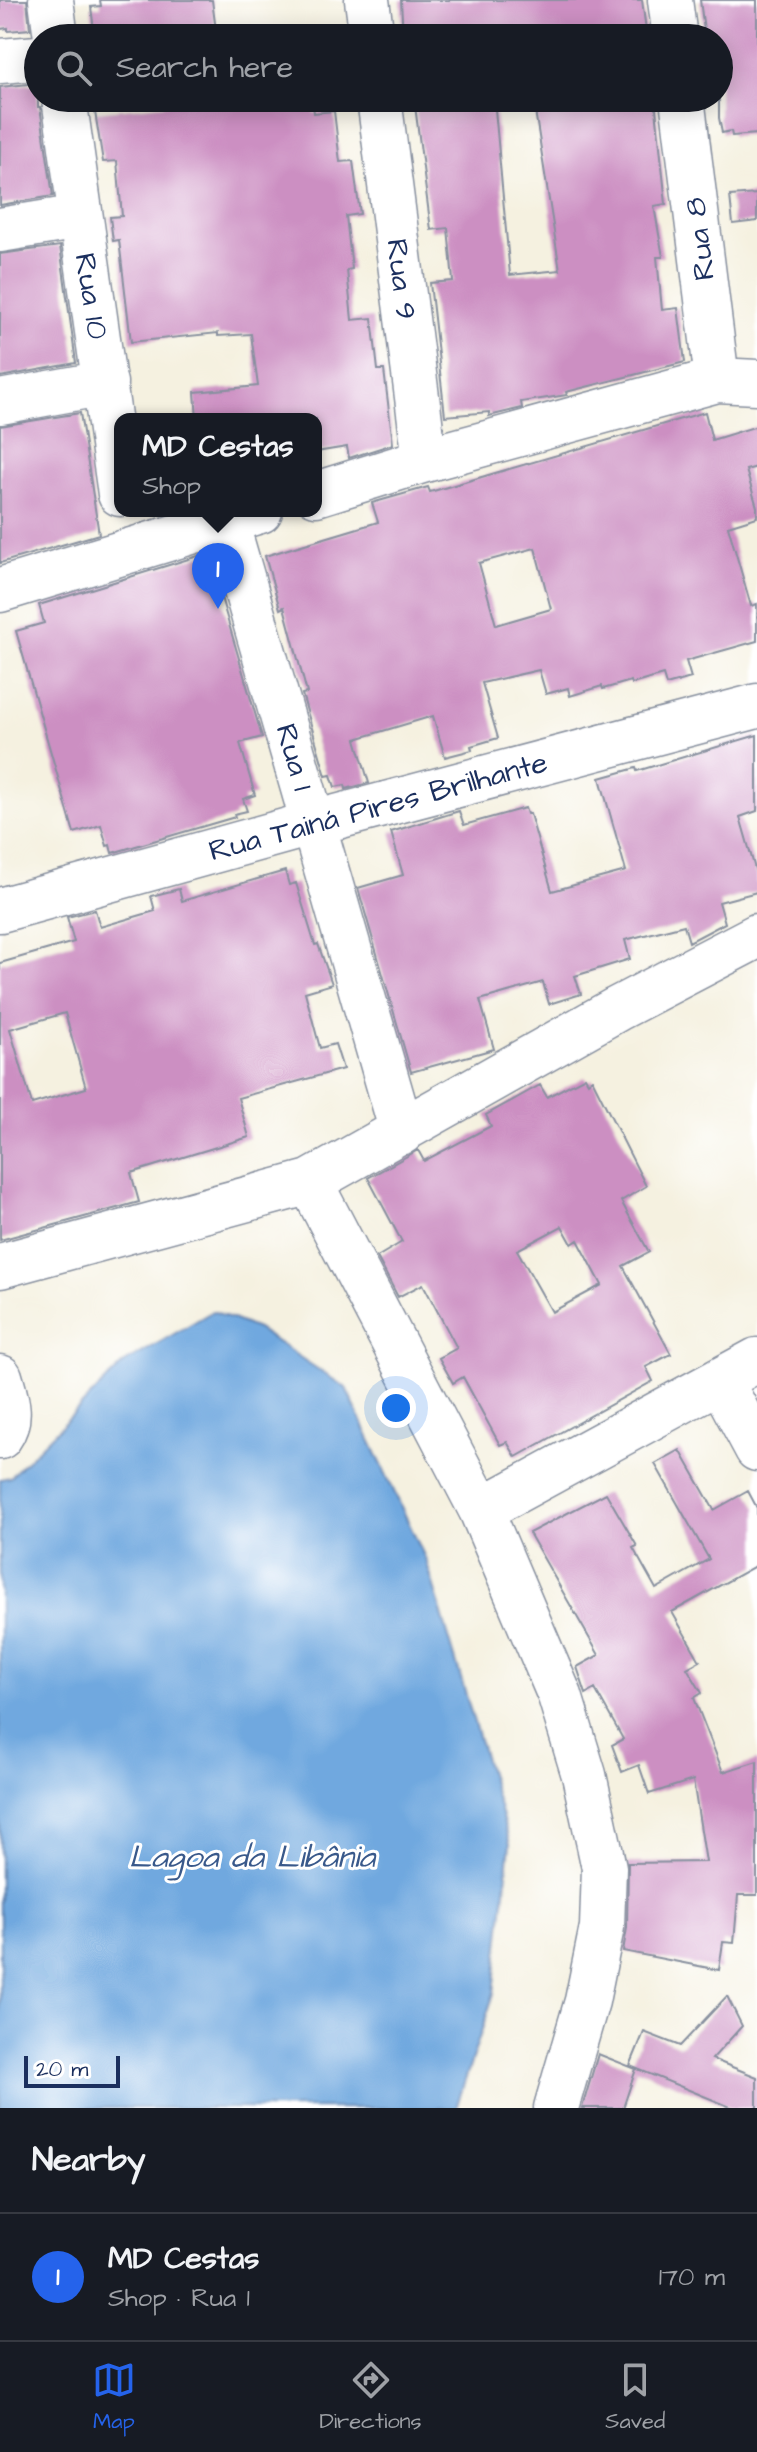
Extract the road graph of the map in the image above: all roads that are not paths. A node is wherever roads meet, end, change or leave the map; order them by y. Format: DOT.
graph roads {
  1 [pos="51,0"];
  2 [pos="367,0"];
  3 [pos="670,0"];
  4 [pos="54,24"];
  5 [pos="370,24"];
  6 [pos="673,24"];
  7 [pos="24,59"];
  8 [pos="0,61"];
  9 [pos="66,112"];
  10 [pos="381,112"];
  11 [pos="685,112"];
  12 [pos="80,217"];
  13 [pos="0,230"];
  14 [pos="737,381"];
  15 [pos="105,383"];
  16 [pos="0,402"];
  17 [pos="114,450"];
  18 [pos="425,460"];
  19 [pos="322,492"];
  20 [pos="235,517"];
  21 [pos="243,517"];
  22 [pos="125,530"];
  23 [pos="0,590"];
  24 [pos="757,706"];
  25 [pos="314,823"];
  26 [pos="0,910"];
  27 [pos="757,936"];
  28 [pos="402,1132"];
  29 [pos="310,1182"];
  30 [pos="0,1266"];
  31 [pos="739,1370"];
  32 [pos="0,1377"];
  33 [pos="0,1437"];
  34 [pos="757,1449"];
  35 [pos="481,1510"];
  36 [pos="556,2108"];
  1 -- 4 [label="street"];
  2 -- 5 [label="street"];
  3 -- 6 [label="street"];
  7 -- 8 [label="street"];
  9 -- 12 [label="street, Rua 10"];
  10 -- 18 [label="street, Rua 9"];
  11 -- 14 [label="street, Rua 8"];
  12 -- 13 [label="street"];
  12 -- 15 [label="street, Rua 10"];
  14 -- 18 [label="street"];
  15 -- 16 [label="street"];
  15 -- 17 [label="street, Rua 10"];
  18 -- 19 [label="street"];
  20 -- 22 [label="street, Rua 1"];
  21 -- 25 [label="street, Rua 1"];
  22 -- 23 [label="street, Rua 1"];
  24 -- 25 [label="street, Rua Tainá Pires Brilhante"];
  25 -- 26 [label="street, Rua Tainá Pires Brilhante"];
  25 -- 28 [label="street, Rua 1"];
  27 -- 28 [label="street"];
  28 -- 29 [label="street"];
  29 -- 30 [label="street"];
  29 -- 35 [label="street"];
  31 -- 34 [label="street"];
  31 -- 35 [label="street"];
  32 -- 33 [label="street"];
  35 -- 36 [label="street"];
}
